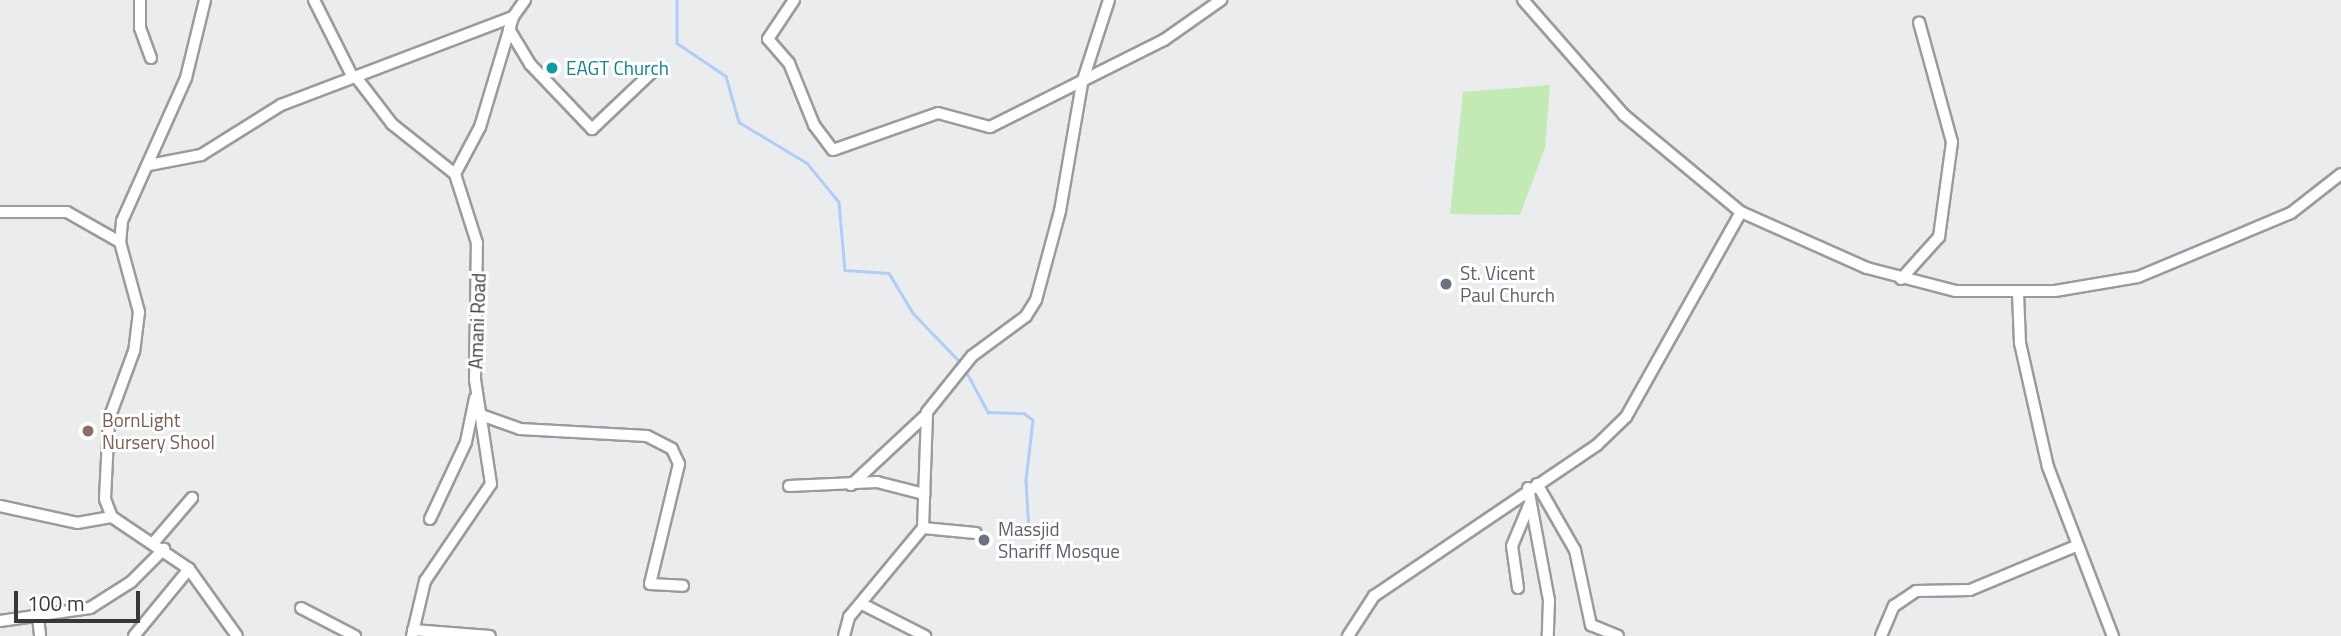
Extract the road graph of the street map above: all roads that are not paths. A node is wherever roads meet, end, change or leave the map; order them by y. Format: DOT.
graph roads {
  1 [pos="140,0"];
  2 [pos="205,0"];
  3 [pos="314,0"];
  4 [pos="525,0"];
  5 [pos="794,0"];
  6 [pos="1109,0"];
  7 [pos="1221,0"];
  8 [pos="1523,0"];
  9 [pos="513,17"];
  10 [pos="1919,22"];
  11 [pos="509,29"];
  12 [pos="151,58"];
  13 [pos="652,72"];
  14 [pos="355,77"];
  15 [pos="1082,83"];
  16 [pos="149,165"];
  17 [pos="455,174"];
  18 [pos="2341,174"];
  19 [pos="0,212"];
  20 [pos="1741,212"];
  21 [pos="120,242"];
  22 [pos="1901,279"];
  23 [pos="2018,293"];
  24 [pos="476,387"];
  25 [pos="481,415"];
  26 [pos="926,415"];
  27 [pos="851,485"];
  28 [pos="789,486"];
  29 [pos="1533,486"];
  30 [pos="924,494"];
  31 [pos="192,498"];
  32 [pos="1530,502"];
  33 [pos="0,506"];
  34 [pos="112,517"];
  35 [pos="430,519"];
  36 [pos="923,528"];
  37 [pos="976,533"];
  38 [pos="155,541"];
  39 [pos="2076,546"];
  40 [pos="164,549"];
  41 [pos="188,569"];
  42 [pos="683,586"];
  43 [pos="1518,588"];
  44 [pos="862,604"];
  45 [pos="301,608"];
  46 [pos="38,616"];
  47 [pos="0,621"];
  48 [pos="2107,631"];
  49 [pos="413,633"];
  50 [pos="40,636"];
  51 [pos="134,636"];
  52 [pos="237,636"];
  53 [pos="355,636"];
  54 [pos="490,636"];
  55 [pos="844,636"];
  56 [pos="925,636"];
  57 [pos="1348,636"];
  58 [pos="1548,636"];
  59 [pos="1618,636"];
  60 [pos="1881,636"];
  61 [pos="2113,636"];
  1 -- 12 [label="street"];
  2 -- 16 [label="street"];
  3 -- 14 [label="street"];
  4 -- 9 [label="street"];
  5 -- 15 [label="street"];
  6 -- 15 [label="street"];
  7 -- 15 [label="street"];
  8 -- 20 [label="street"];
  9 -- 11 [label="street"];
  9 -- 14 [label="street"];
  10 -- 22 [label="street"];
  11 -- 13 [label="street"];
  11 -- 17 [label="street"];
  14 -- 16 [label="street"];
  14 -- 17 [label="street"];
  15 -- 26 [label="street"];
  16 -- 21 [label="street"];
  17 -- 24 [label="street, Amani Road"];
  18 -- 23 [label="street"];
  19 -- 21 [label="street"];
  20 -- 22 [label="street"];
  20 -- 29 [label="street"];
  21 -- 34 [label="street"];
  22 -- 23 [label="street"];
  23 -- 39 [label="street"];
  24 -- 25 [label="street, Amani Road"];
  24 -- 35 [label="street"];
  25 -- 42 [label="street"];
  25 -- 49 [label="street, Amani Road"];
  26 -- 27 [label="street"];
  26 -- 30 [label="street"];
  27 -- 28 [label="street"];
  27 -- 30 [label="street"];
  29 -- 32 [label="street"];
  29 -- 57 [label="street"];
  29 -- 59 [label="street"];
  30 -- 36 [label="street"];
  31 -- 38 [label="street"];
  32 -- 43 [label="street"];
  32 -- 58 [label="street"];
  33 -- 34 [label="street"];
  34 -- 38 [label="street"];
  36 -- 37 [label="street"];
  36 -- 44 [label="street"];
  38 -- 40 [label="street"];
  39 -- 48 [label="street"];
  39 -- 60 [label="street"];
  40 -- 41 [label="street"];
  40 -- 46 [label="street"];
  41 -- 51 [label="street"];
  41 -- 52 [label="street"];
  44 -- 55 [label="street"];
  44 -- 56 [label="street"];
  45 -- 53 [label="street"];
  46 -- 47 [label="street"];
  46 -- 50 [label="street"];
  48 -- 61 [label="street"];
  49 -- 54 [label="street"];
}
